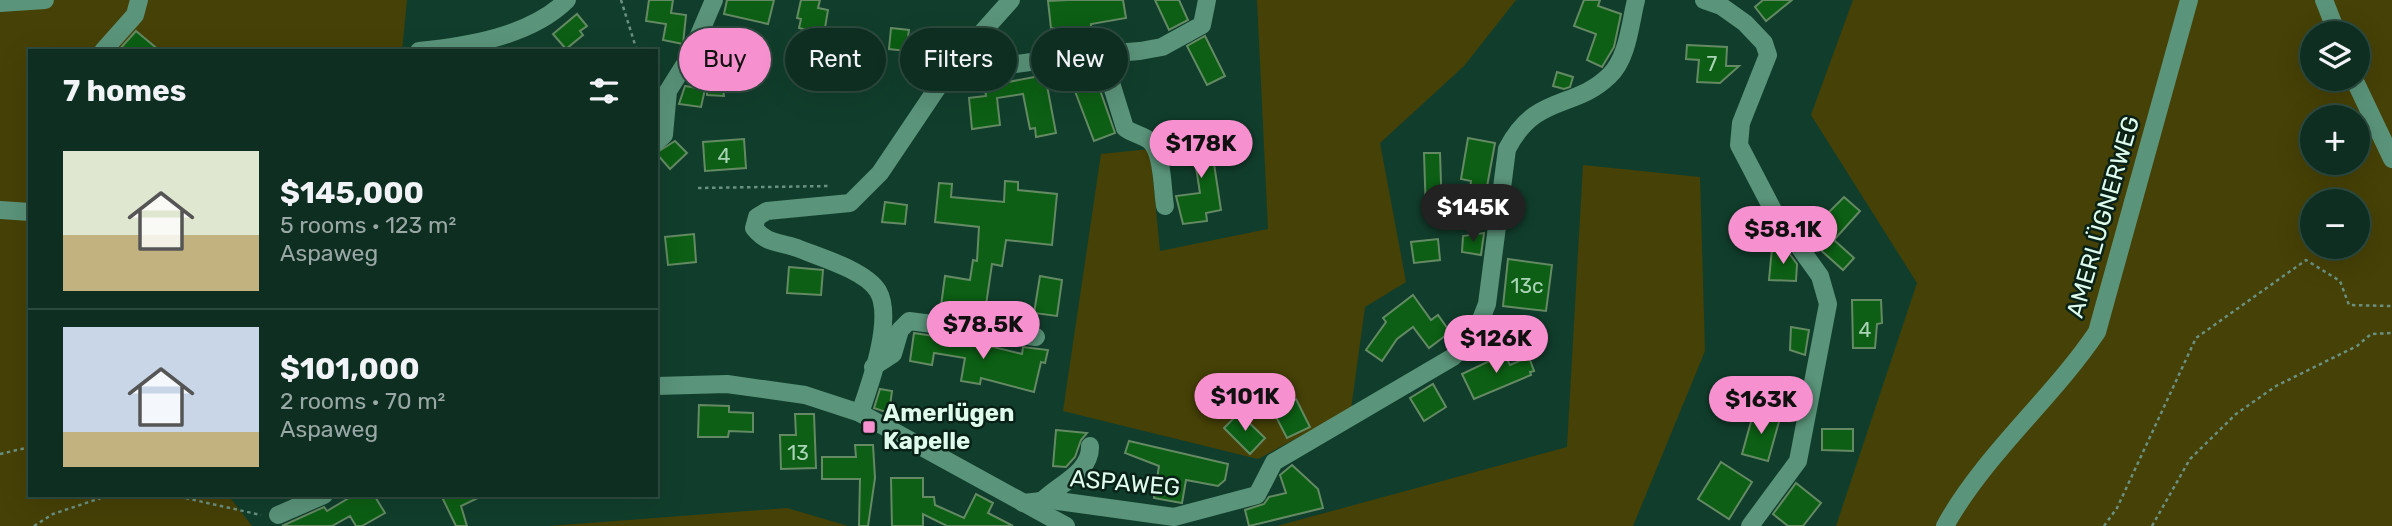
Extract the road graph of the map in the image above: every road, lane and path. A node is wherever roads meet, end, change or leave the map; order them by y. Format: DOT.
graph roads {
  1 [pos="45,0"];
  2 [pos="139,0"];
  3 [pos="567,0"];
  4 [pos="621,0"];
  5 [pos="714,0"];
  6 [pos="1011,0"];
  7 [pos="1207,0"];
  8 [pos="1636,0"];
  9 [pos="2189,0"];
  10 [pos="2324,0"];
  11 [pos="1717,2"];
  12 [pos="0,3"];
  13 [pos="2332,21"];
  14 [pos="986,28"];
  15 [pos="105,49"];
  16 [pos="442,49"];
  17 [pos="636,49"];
  18 [pos="1128,51"];
  19 [pos="935,91"];
  20 [pos="1114,91"];
  21 [pos="2360,91"];
  22 [pos="658,140"];
  23 [pos="2392,159"];
  24 [pos="832,186"];
  25 [pos="698,188"];
  26 [pos="1165,206"];
  27 [pos="0,210"];
  28 [pos="28,212"];
  29 [pos="2392,306"];
  30 [pos="2392,333"];
  31 [pos="1036,337"];
  32 [pos="873,367"];
  33 [pos="658,386"];
  34 [pos="860,413"];
  35 [pos="1090,446"];
  36 [pos="28,447"];
  37 [pos="0,454"];
  38 [pos="104,497"];
  39 [pos="180,497"];
  40 [pos="319,497"];
  41 [pos="1042,501"];
  42 [pos="1023,503"];
  43 [pos="278,515"];
  44 [pos="34,526"];
  45 [pos="1066,526"];
  46 [pos="1750,526"];
  47 [pos="1945,526"];
  48 [pos="2104,526"];
  49 [pos="2152,526"];
  1 -- 12 [label="street"];
  2 -- 15 [label="street"];
  3 -- 16 [label="street"];
  4 -- 17 [label="path"];
  5 -- 22 [label="street"];
  6 -- 14 [label="street"];
  7 -- 18 [label="street"];
  8 -- 41 [label="street, ASPAWEG"];
  9 -- 47 [label="street, AMERLÜGNERWEG"];
  10 -- 13 [label="street"];
  11 -- 46 [label="street"];
  19 -- 32 [label="street"];
  20 -- 26 [label="street"];
  21 -- 23 [label="street"];
  24 -- 25 [label="path"];
  27 -- 28 [label="street"];
  29 -- 48 [label="path"];
  30 -- 49 [label="path"];
  31 -- 32 [label="street"];
  32 -- 34 [label="street"];
  33 -- 34 [label="street"];
  34 -- 42 [label="street"];
  35 -- 41 [label="street"];
  36 -- 37 [label="path"];
  38 -- 44 [label="path"];
  39 -- 43 [label="path"];
  40 -- 43 [label="street"];
  41 -- 42 [label="street, ASPAWEG"];
  42 -- 45 [label="street"];
}
